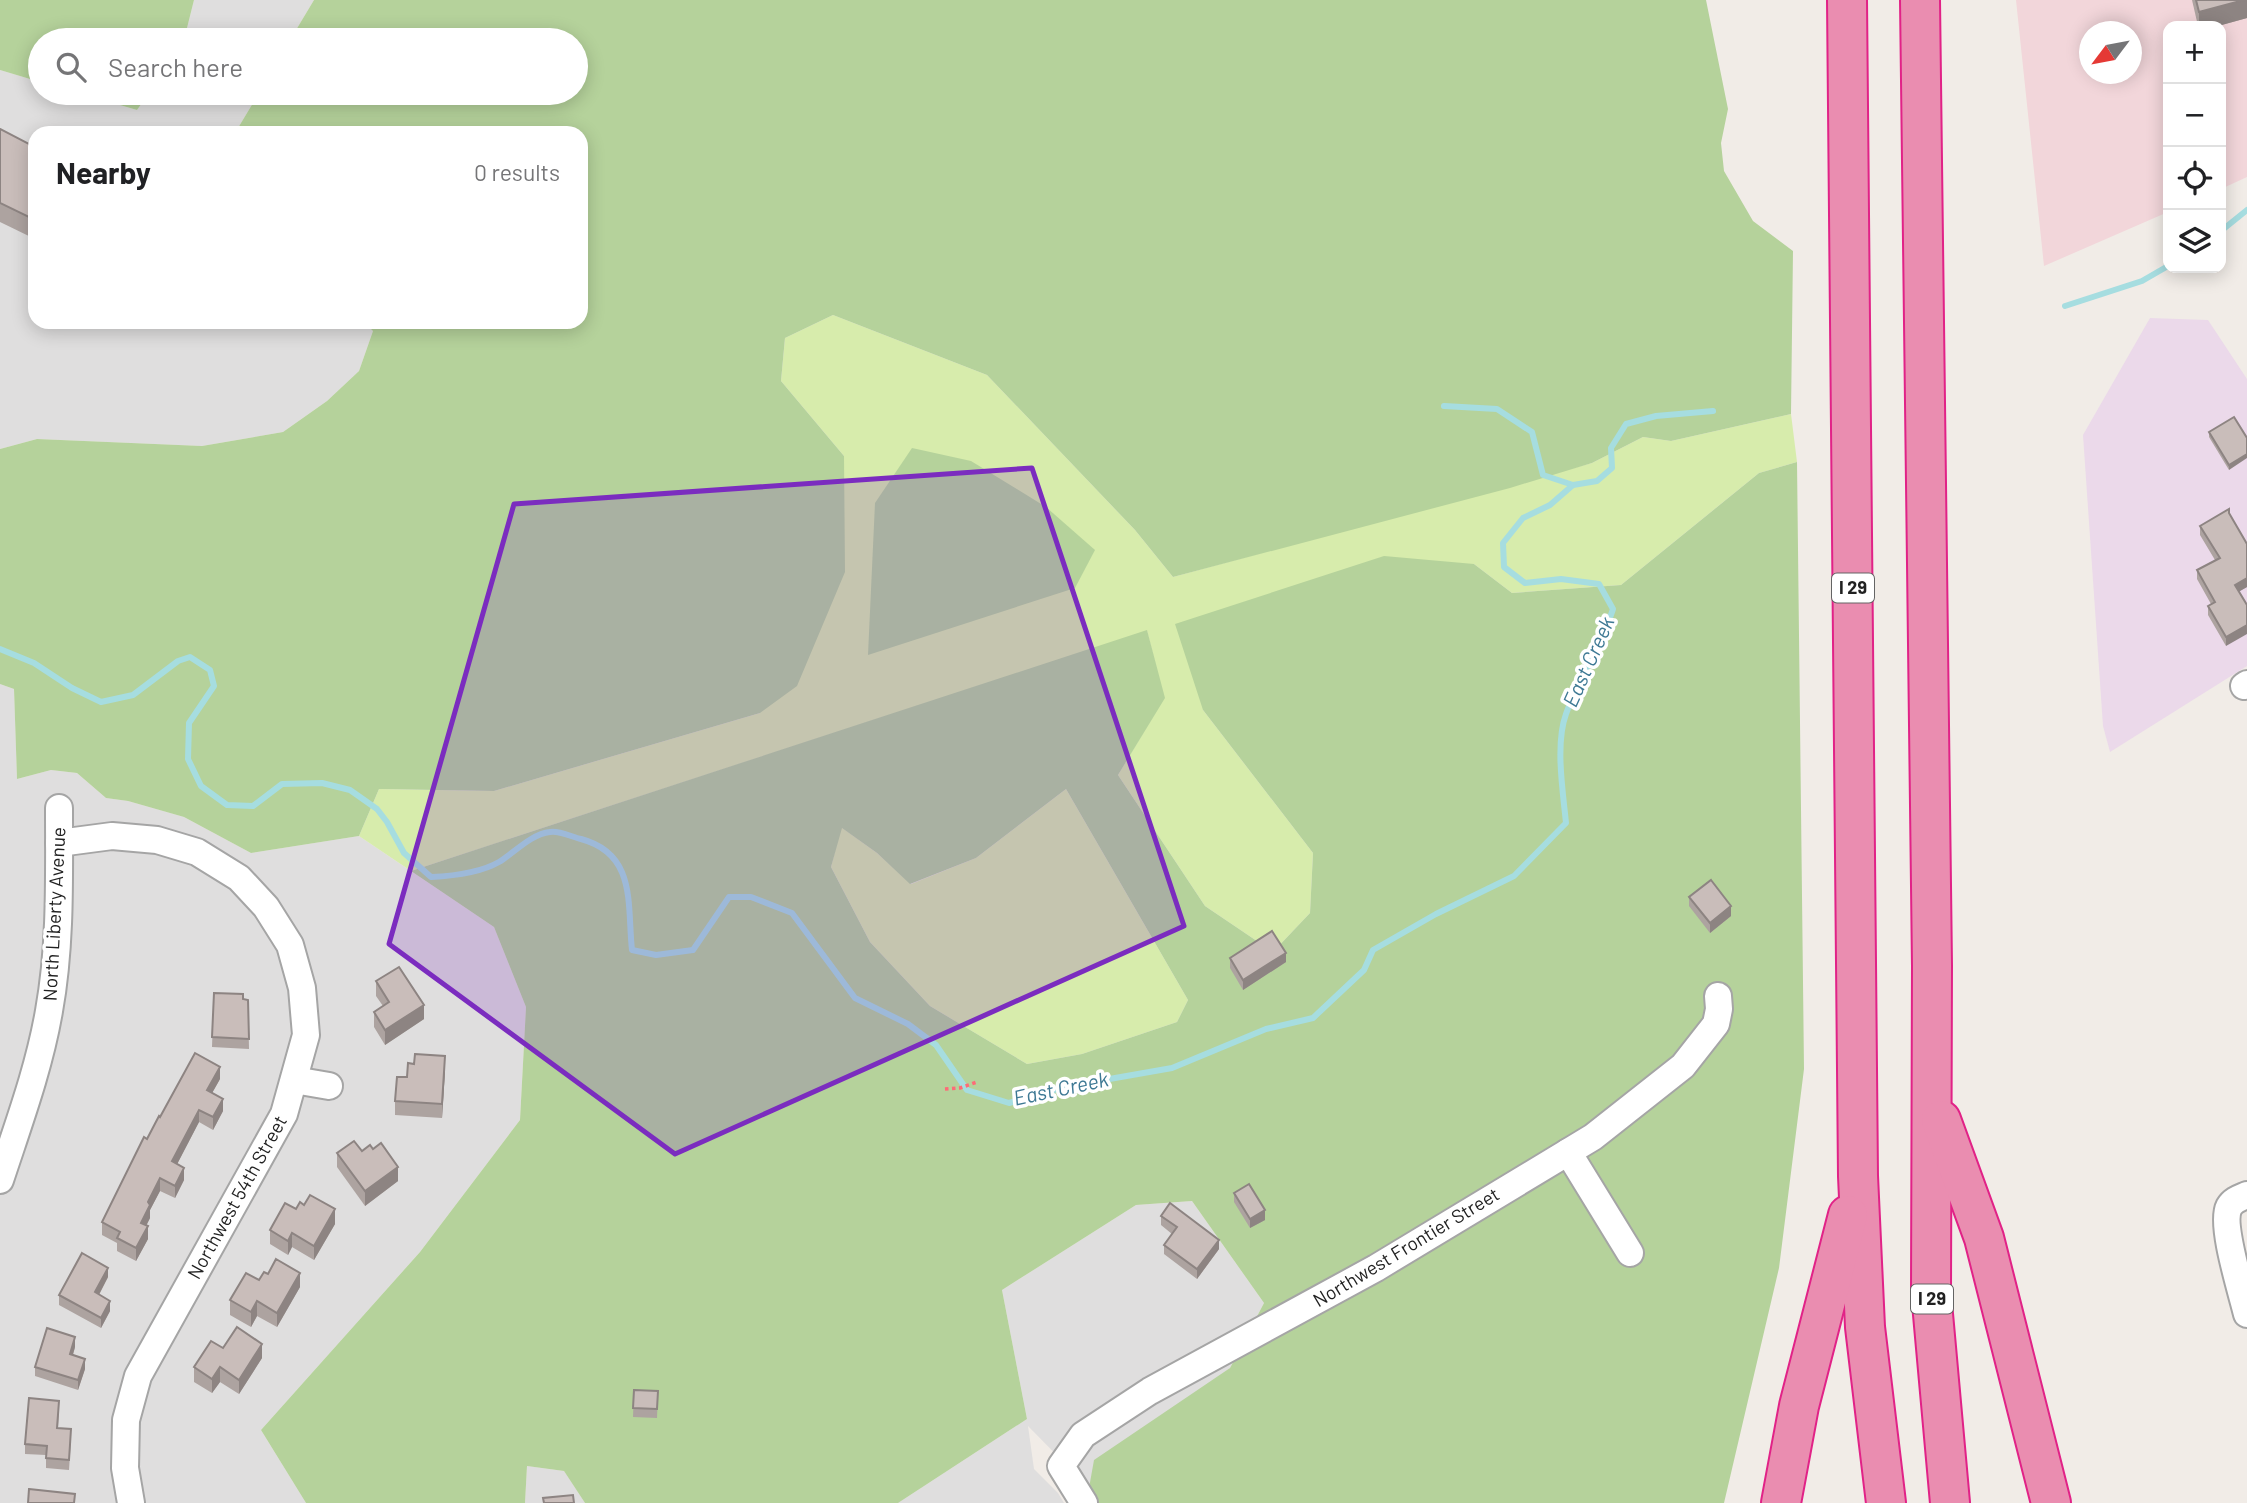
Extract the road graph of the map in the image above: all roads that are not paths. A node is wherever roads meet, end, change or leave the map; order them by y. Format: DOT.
graph roads {
  1 [pos="1847,0"];
  2 [pos="1920,0"];
  3 [pos="59,808"];
  4 [pos="59,843"];
  5 [pos="1718,996"];
  6 [pos="294,1080"];
  7 [pos="329,1086"];
  8 [pos="1931,1095"];
  9 [pos="1568,1152"];
  10 [pos="1858,1176"];
  11 [pos="0,1180"];
  12 [pos="2247,1195"];
  13 [pos="1630,1253"];
  14 [pos="2247,1314"];
  15 [pos="131,1503"];
  16 [pos="1084,1503"];
  17 [pos="1781,1503"];
  18 [pos="1886,1503"];
  19 [pos="1950,1503"];
  20 [pos="2051,1503"];
  1 -- 10 [label="highway, I 29"];
  2 -- 8 [label="highway, I 29"];
  3 -- 4 [label="street, North Liberty Avenue"];
  4 -- 6 [label="street, Northwest 54th Street"];
  4 -- 11 [label="street, North Liberty Avenue"];
  5 -- 9 [label="street, Northwest Frontier Street"];
  6 -- 7 [label="street"];
  6 -- 15 [label="street, Northwest 54th Street"];
  8 -- 19 [label="highway, I 29"];
  8 -- 20 [label="highway"];
  9 -- 13 [label="street"];
  9 -- 16 [label="street, Northwest Frontier Street"];
  10 -- 17 [label="highway"];
  10 -- 18 [label="highway, I 29"];
  12 -- 14 [label="street"];
}
